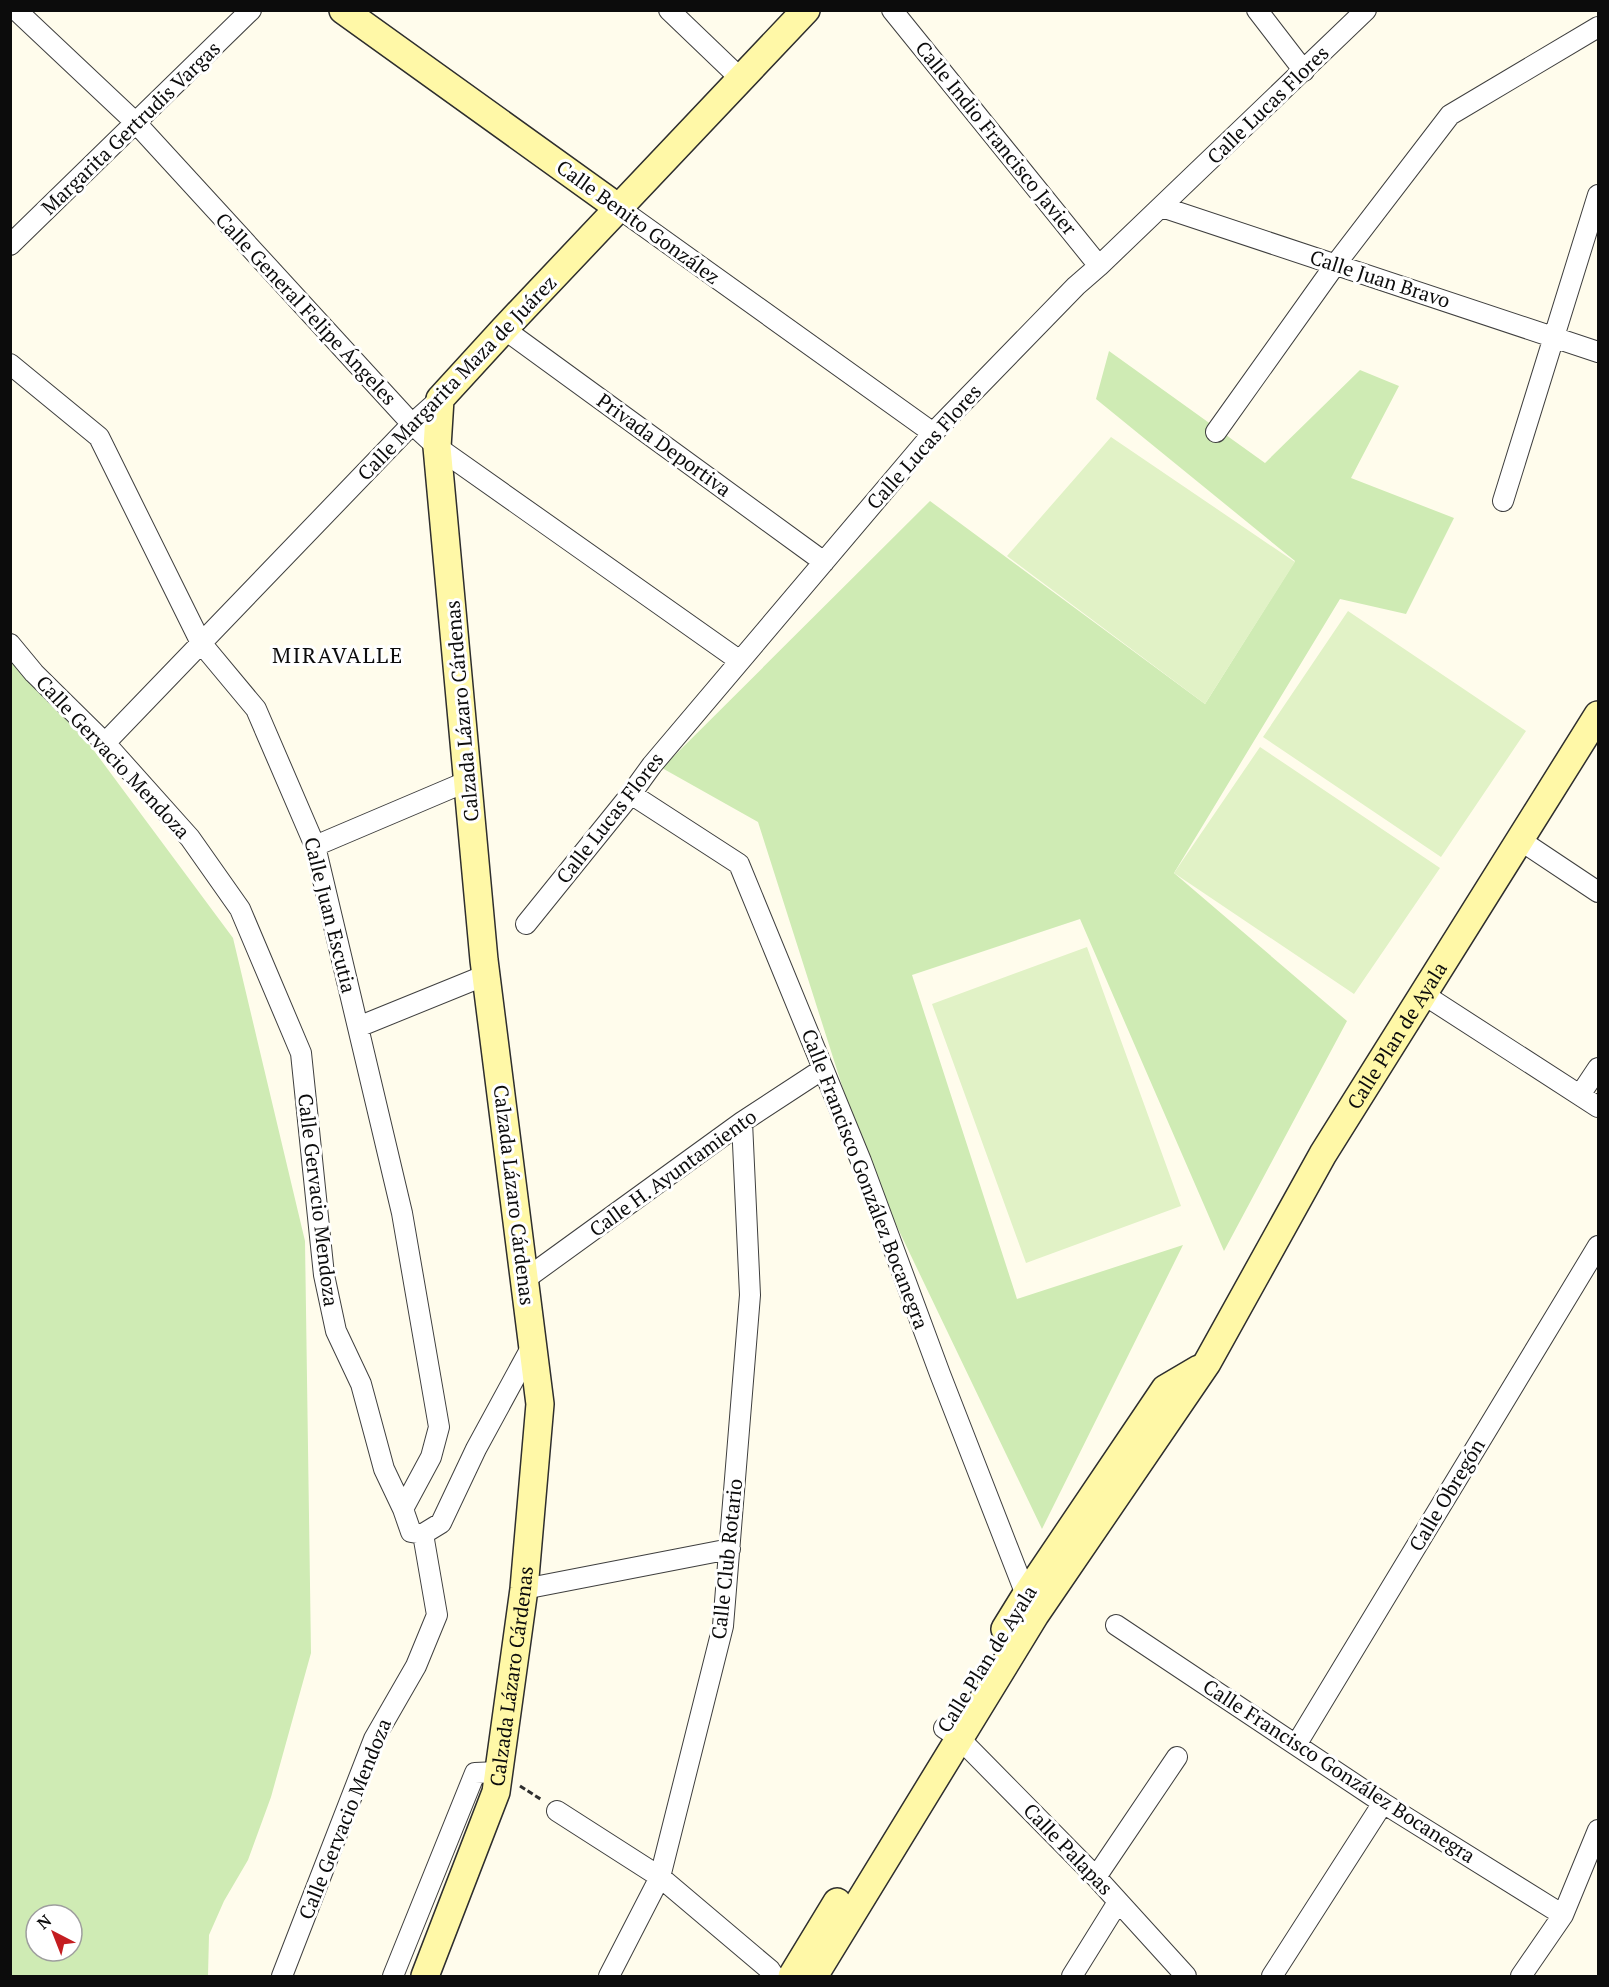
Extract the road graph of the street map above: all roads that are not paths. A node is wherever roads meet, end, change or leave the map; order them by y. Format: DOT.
graph roads {
  1 [pos="16,10"];
  2 [pos="251,10"];
  3 [pos="343,10"];
  4 [pos="669,10"];
  5 [pos="806,10"];
  6 [pos="892,10"];
  7 [pos="1257,10"];
  8 [pos="1366,10"];
  9 [pos="1599,27"];
  10 [pos="1304,71"];
  11 [pos="741,80"];
  12 [pos="136,123"];
  13 [pos="1599,195"];
  14 [pos="1161,207"];
  15 [pos="620,208"];
  16 [pos="10,246"];
  17 [pos="1335,265"];
  18 [pos="1100,266"];
  19 [pos="508,324"];
  20 [pos="1555,338"];
  21 [pos="1599,352"];
  22 [pos="10,364"];
  23 [pos="440,399"];
  24 [pos="412,424"];
  25 [pos="1216,432"];
  26 [pos="933,433"];
  27 [pos="437,447"];
  28 [pos="1503,501"];
  29 [pos="827,557"];
  30 [pos="201,643"];
  31 [pos="10,644"];
  32 [pos="740,662"];
  33 [pos="1599,715"];
  34 [pos="105,743"];
  35 [pos="468,781"];
  36 [pos="632,794"];
  37 [pos="1520,840"];
  38 [pos="315,846"];
  39 [pos="1599,892"];
  40 [pos="525,924"];
  41 [pos="486,975"];
  42 [pos="1423,994"];
  43 [pos="358,1027"];
  44 [pos="1599,1068"];
  45 [pos="823,1069"];
  46 [pos="1580,1095"];
  47 [pos="1599,1107"];
  48 [pos="742,1122"];
  49 [pos="1599,1245"];
  50 [pos="524,1280"];
  51 [pos="532,1346"];
  52 [pos="403,1509"];
  53 [pos="423,1534"];
  54 [pos="730,1549"];
  55 [pos="524,1589"];
  56 [pos="1031,1605"];
  57 [pos="1116,1625"];
  58 [pos="952,1733"];
  59 [pos="1296,1745"];
  60 [pos="1177,1757"];
  61 [pos="498,1772"];
  62 [pos="1383,1803"];
  63 [pos="557,1811"];
  64 [pos="1599,1830"];
  65 [pos="660,1877"];
  66 [pos="1096,1877"];
  67 [pos="1118,1902"];
  68 [pos="1563,1915"];
  69 [pos="790,1975"];
  70 [pos="282,1977"];
  71 [pos="393,1977"];
  72 [pos="425,1977"];
  73 [pos="609,1977"];
  74 [pos="1072,1977"];
  75 [pos="1186,1977"];
  76 [pos="1272,1977"];
  77 [pos="1521,1977"];
  1 -- 12 [label="street, Calle General Felipe Ángeles"];
  2 -- 12 [label="street, Margarita Gertrudis Vargas"];
  3 -- 15 [label="street, Calle Benito González"];
  4 -- 11 [label="street"];
  5 -- 11 [label="street, Calle Margarita Maza de Juárez"];
  6 -- 18 [label="street, Calle Indio Francisco Javier"];
  7 -- 10 [label="street"];
  8 -- 10 [label="street, Calle Lucas Flores"];
  9 -- 17 [label="street"];
  10 -- 14 [label="street, Calle Lucas Flores"];
  11 -- 15 [label="street, Calle Margarita Maza de Juárez"];
  12 -- 16 [label="street, Margarita Gertrudis Vargas"];
  12 -- 24 [label="street, Calle General Felipe Ángeles"];
  13 -- 20 [label="street"];
  14 -- 17 [label="street, Calle Juan Bravo"];
  14 -- 18 [label="street, Calle Lucas Flores"];
  15 -- 19 [label="street, Calle Margarita Maza de Juárez"];
  15 -- 26 [label="street, Calle Benito González"];
  17 -- 20 [label="street, Calle Juan Bravo"];
  17 -- 25 [label="street"];
  18 -- 26 [label="street, Calle Lucas Flores"];
  19 -- 23 [label="street, Calle Margarita Maza de Juárez"];
  19 -- 29 [label="street, Privada Deportiva"];
  20 -- 21 [label="street, Calle Juan Bravo"];
  20 -- 28 [label="street"];
  22 -- 30 [label="street, Calle Juan Escutia"];
  23 -- 24 [label="street, Calle Margarita Maza de Juárez"];
  23 -- 27 [label="street, Calzada Lázaro Cárdenas"];
  24 -- 27 [label="street, Calle General Felipe Ángeles"];
  24 -- 30 [label="street, Calle Margarita Maza de Juárez"];
  26 -- 29 [label="street, Calle Lucas Flores"];
  27 -- 32 [label="street, Calle General Felipe Ángeles"];
  27 -- 35 [label="street, Calzada Lázaro Cárdenas"];
  29 -- 32 [label="street, Calle Lucas Flores"];
  30 -- 34 [label="street, Calle Margarita Maza de Juárez"];
  30 -- 38 [label="street, Calle Juan Escutia"];
  31 -- 34 [label="street, Calle Gervacio Mendoza"];
  32 -- 36 [label="street, Calle Lucas Flores"];
  33 -- 37 [label="street, Calle Plan de Ayala"];
  34 -- 52 [label="street, Calle Gervacio Mendoza"];
  35 -- 38 [label="street"];
  35 -- 41 [label="street, Calzada Lázaro Cárdenas"];
  36 -- 40 [label="street, Calle Lucas Flores"];
  36 -- 45 [label="street, Calle Francisco González Bocanegra"];
  37 -- 39 [label="street"];
  37 -- 42 [label="street, Calle Plan de Ayala"];
  38 -- 43 [label="street, Calle Juan Escutia"];
  41 -- 43 [label="street"];
  41 -- 50 [label="street, Calzada Lázaro Cárdenas"];
  42 -- 46 [label="street"];
  42 -- 56 [label="street, Calle Plan de Ayala"];
  43 -- 52 [label="street, Calle Juan Escutia"];
  44 -- 46 [label="street"];
  45 -- 48 [label="street, Calle H. Ayuntamiento"];
  45 -- 56 [label="street, Calle Francisco González Bocanegra"];
  46 -- 47 [label="street"];
  48 -- 50 [label="street, Calle H. Ayuntamiento"];
  48 -- 54 [label="street, Calle Club Rotario"];
  49 -- 59 [label="street, Calle Obregón"];
  50 -- 51 [label="street, Calzada Lázaro Cárdenas"];
  51 -- 53 [label="street"];
  51 -- 55 [label="street, Calzada Lázaro Cárdenas"];
  52 -- 53 [label="street, Calle Gervacio Mendoza"];
  53 -- 70 [label="street, Calle Gervacio Mendoza"];
  54 -- 55 [label="street"];
  54 -- 65 [label="street, Calle Club Rotario"];
  55 -- 61 [label="street, Calzada Lázaro Cárdenas"];
  56 -- 58 [label="street, Calle Plan de Ayala"];
  57 -- 59 [label="street, Calle Francisco González Bocanegra"];
  58 -- 66 [label="street, Calle Palapas"];
  58 -- 69 [label="street, Calle Plan de Ayala"];
  59 -- 62 [label="street, Calle Francisco González Bocanegra"];
  60 -- 66 [label="street"];
  61 -- 71 [label="street"];
  61 -- 72 [label="street, Calzada Lázaro Cárdenas"];
  62 -- 68 [label="street, Calle Francisco González Bocanegra"];
  62 -- 76 [label="street"];
  63 -- 65 [label="street"];
  64 -- 68 [label="street"];
  65 -- 69 [label="street"];
  65 -- 73 [label="street, Calle Club Rotario"];
  66 -- 67 [label="street, Calle Palapas"];
  67 -- 74 [label="street"];
  67 -- 75 [label="street, Calle Palapas"];
  68 -- 77 [label="street"];
}
